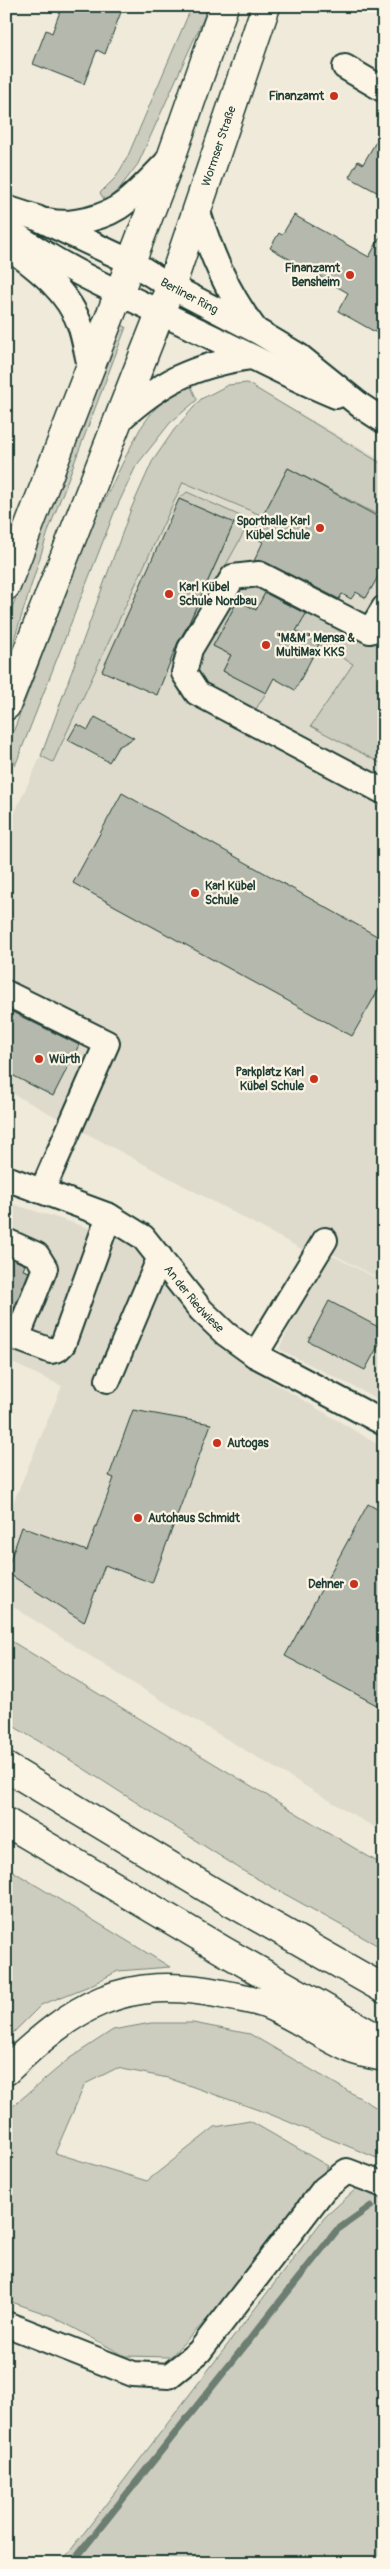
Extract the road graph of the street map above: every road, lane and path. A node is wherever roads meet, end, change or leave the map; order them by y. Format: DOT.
graph roads {
  1 [pos="224,6"];
  2 [pos="266,6"];
  3 [pos="345,67"];
  4 [pos="384,90"];
  5 [pos="171,158"];
  6 [pos="6,208"];
  7 [pos="198,212"];
  8 [pos="37,218"];
  9 [pos="6,228"];
  10 [pos="6,246"];
  11 [pos="131,262"];
  12 [pos="170,286"];
  13 [pos="120,293"];
  14 [pos="159,312"];
  15 [pos="256,331"];
  16 [pos="251,358"];
  17 [pos="91,369"];
  18 [pos="361,406"];
  19 [pos="384,421"];
  20 [pos="117,422"];
  21 [pos="6,586"];
  22 [pos="383,610"];
  23 [pos="6,706"];
  24 [pos="384,792"];
  25 [pos="6,993"];
  26 [pos="6,1178"];
  27 [pos="42,1191"];
  28 [pos="109,1216"];
  29 [pos="325,1240"];
  30 [pos="6,1241"];
  31 [pos="160,1257"];
  32 [pos="11,1336"];
  33 [pos="256,1355"];
  34 [pos="108,1380"];
  35 [pos="384,1423"];
  36 [pos="6,1767"];
  37 [pos="6,1822"];
  38 [pos="384,1990"];
  39 [pos="384,2042"];
  40 [pos="384,2057"];
  41 [pos="6,2071"];
  42 [pos="384,2185"];
  43 [pos="6,2324"];
  1 -- 5 [label="main road"];
  2 -- 7 [label="main road, Wormser Straße"];
  3 -- 4 [label="street"];
  5 -- 8 [label="street"];
  5 -- 11 [label="main road"];
  6 -- 8 [label="street, Berliner Ring"];
  7 -- 12 [label="main road, Wormser Straße"];
  7 -- 15 [label="street"];
  8 -- 11 [label="street, Berliner Ring"];
  9 -- 13 [label="street, Berliner Ring"];
  10 -- 17 [label="street"];
  11 -- 12 [label="street, Berliner Ring"];
  11 -- 13 [label="main road"];
  12 -- 14 [label="main road, Wormser Straße"];
  12 -- 15 [label="street, Berliner Ring"];
  13 -- 14 [label="street, Berliner Ring"];
  13 -- 17 [label="main road"];
  14 -- 16 [label="street, Berliner Ring"];
  14 -- 20 [label="main road, Wormser Straße"];
  15 -- 18 [label="street, Berliner Ring"];
  16 -- 18 [label="street, Berliner Ring"];
  16 -- 20 [label="street"];
  17 -- 21 [label="main road"];
  18 -- 19 [label="street, Berliner Ring"];
  20 -- 23 [label="main road, Wormser Straße"];
  22 -- 24 [label="street"];
  25 -- 27 [label="street"];
  26 -- 27 [label="street, An der Riedwiese"];
  27 -- 28 [label="street, An der Riedwiese"];
  28 -- 31 [label="street, An der Riedwiese"];
  28 -- 32 [label="street"];
  29 -- 33 [label="street"];
  30 -- 32 [label="street"];
  31 -- 33 [label="street, An der Riedwiese"];
  31 -- 34 [label="street"];
  33 -- 35 [label="street, An der Riedwiese"];
  36 -- 38 [label="main road"];
  37 -- 39 [label="main road"];
  40 -- 41 [label="main road"];
  42 -- 43 [label="street"];
}
